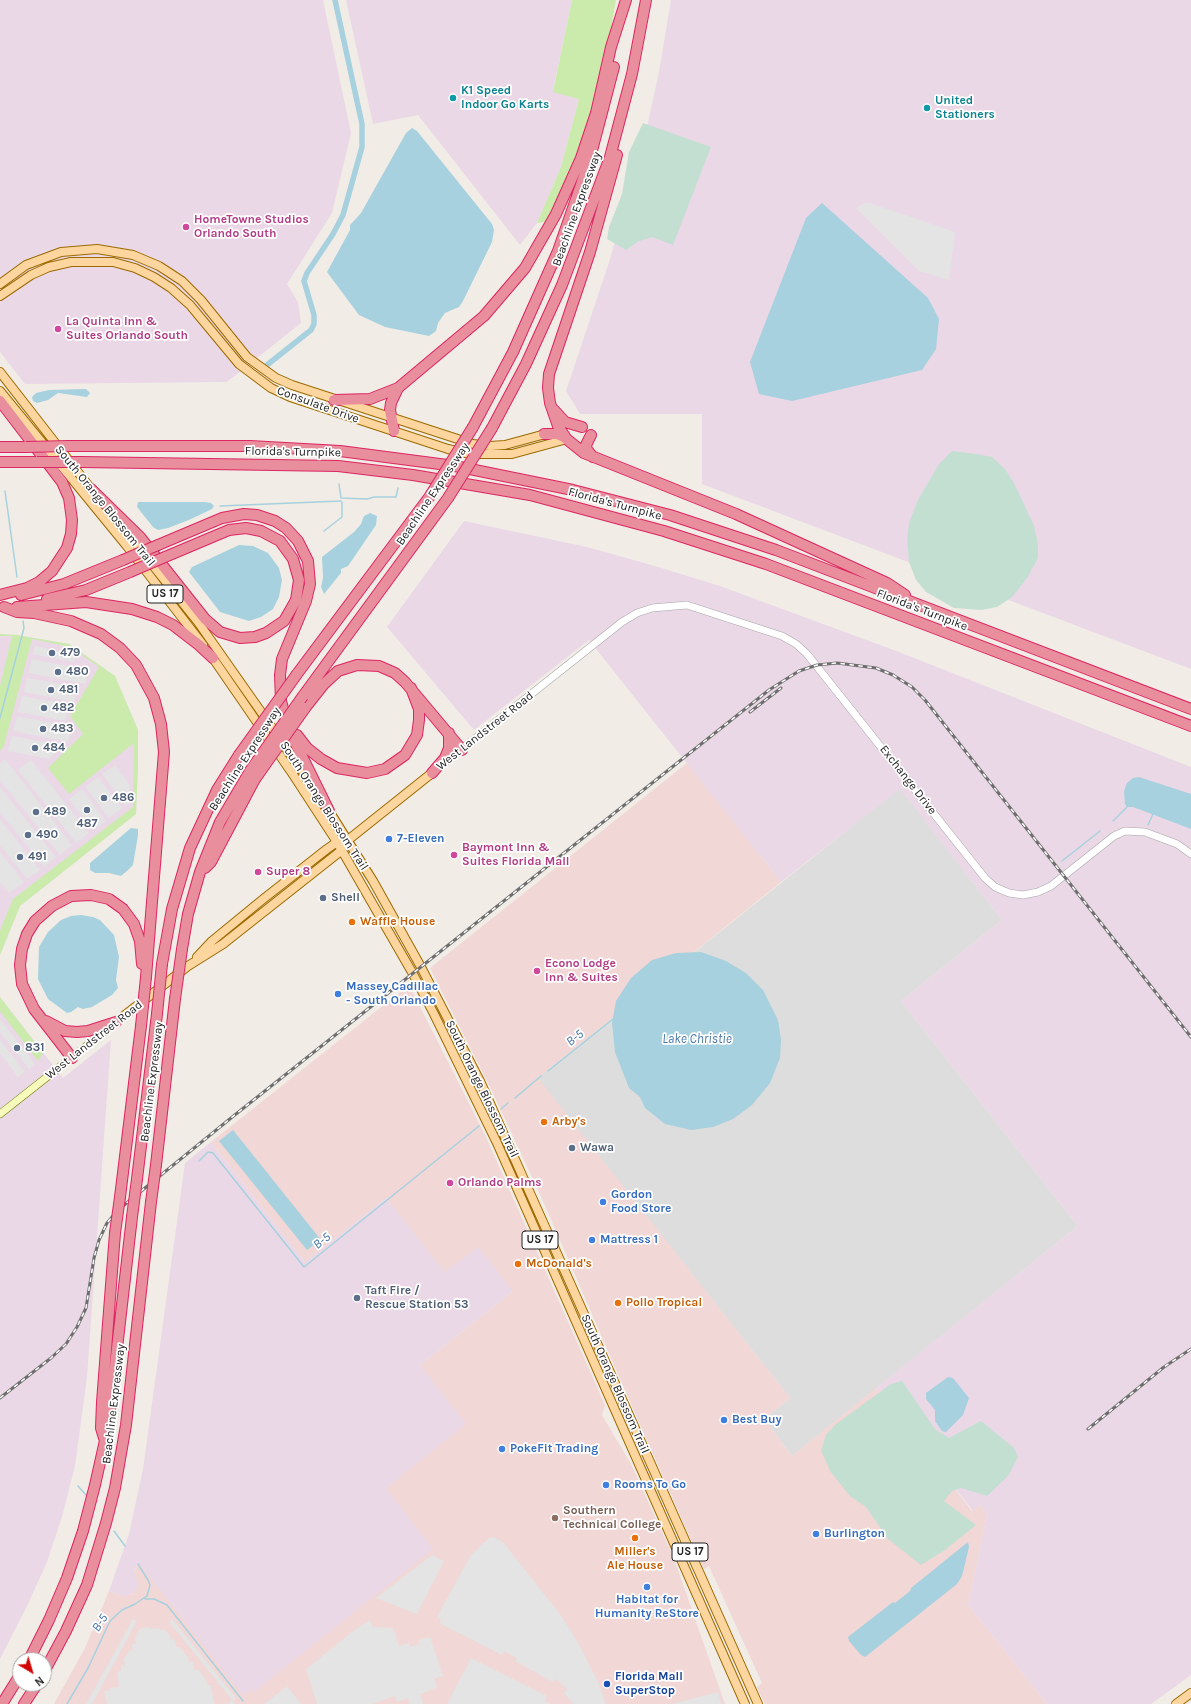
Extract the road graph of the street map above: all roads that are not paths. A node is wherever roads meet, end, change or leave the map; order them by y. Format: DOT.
graph roads {
  1 [pos="627,0"];
  2 [pos="646,0"];
  3 [pos="634,63"];
  4 [pos="0,284"];
  5 [pos="0,296"];
  6 [pos="0,372"];
  7 [pos="398,388"];
  8 [pos="0,391"];
  9 [pos="334,400"];
  10 [pos="0,401"];
  11 [pos="550,403"];
  12 [pos="390,418"];
  13 [pos="582,427"];
  14 [pos="554,430"];
  15 [pos="394,432"];
  16 [pos="591,435"];
  17 [pos="566,439"];
  18 [pos="0,447"];
  19 [pos="494,454"];
  20 [pos="595,458"];
  21 [pos="0,462"];
  22 [pos="91,489"];
  23 [pos="1,602"];
  24 [pos="922,606"];
  25 [pos="622,622"];
  26 [pos="292,635"];
  27 [pos="213,658"];
  28 [pos="411,688"];
  29 [pos="1191,709"];
  30 [pos="1191,726"];
  31 [pos="449,733"];
  32 [pos="462,750"];
  33 [pos="432,773"];
  34 [pos="252,775"];
  35 [pos="329,811"];
  36 [pos="348,840"];
  37 [pos="337,842"];
  38 [pos="342,850"];
  39 [pos="1191,854"];
  40 [pos="188,966"];
  41 [pos="144,979"];
  42 [pos="34,1009"];
  43 [pos="434,1014"];
  44 [pos="116,1022"];
  45 [pos="454,1029"];
  46 [pos="72,1058"];
  47 [pos="0,1114"];
  48 [pos="104,1438"];
  49 [pos="32,1652"];
  50 [pos="52,1657"];
  51 [pos="12,1688"];
  52 [pos="32,1692"];
  53 [pos="1191,1693"];
  54 [pos="2,1704"];
  55 [pos="24,1704"];
  56 [pos="745,1704"];
  57 [pos="758,1704"];
  58 [pos="1176,1704"];
  1 -- 7 [label="highway"];
  1 -- 48 [label="highway, Beachline Expressway, bridge"];
  2 -- 3 [label="highway, Beachline Expressway"];
  3 -- 11 [label="highway"];
  3 -- 34 [label="highway, Beachline Expressway, bridge"];
  4 -- 9 [label="main road, Consulate Drive"];
  5 -- 15 [label="main road, Consulate Drive"];
  6 -- 22 [label="main road, South Orange Blossom Trail / US 17"];
  7 -- 9 [label="highway"];
  7 -- 12 [label="highway"];
  8 -- 27 [label="main road, South Orange Blossom Trail / US 17"];
  9 -- 12 [label="main road, Consulate Drive"];
  10 -- 23 [label="highway"];
  11 -- 13 [label="highway"];
  11 -- 14 [label="highway"];
  12 -- 14 [label="main road, Consulate Drive"];
  12 -- 15 [label="highway"];
  14 -- 17 [label="highway"];
  14 -- 19 [label="main road"];
  15 -- 19 [label="main road, Consulate Drive"];
  16 -- 20 [label="highway"];
  17 -- 19 [label="main road, Consulate Drive"];
  17 -- 20 [label="highway"];
  18 -- 24 [label="highway, Florida's Turnpike, bridge"];
  20 -- 24 [label="highway"];
  21 -- 30 [label="highway, Florida's Turnpike, bridge"];
  22 -- 23 [label="highway, bridge"];
  22 -- 35 [label="main road, South Orange Blossom Trail / US 17"];
  23 -- 26 [label="highway, bridge"];
  23 -- 27 [label="highway"];
  23 -- 41 [label="highway"];
  24 -- 29 [label="highway, Florida's Turnpike"];
  25 -- 32 [label="street, West Landstreet Road"];
  25 -- 39 [label="street, Exchange Drive"];
  26 -- 28 [label="highway"];
  26 -- 35 [label="highway"];
  27 -- 37 [label="main road, South Orange Blossom Trail / US 17"];
  28 -- 31 [label="highway"];
  28 -- 34 [label="highway, bridge"];
  31 -- 32 [label="highway"];
  31 -- 33 [label="highway"];
  32 -- 33 [label="street, West Landstreet Road"];
  33 -- 36 [label="main road, West Landstreet Road"];
  34 -- 50 [label="highway, Beachline Expressway, bridge"];
  35 -- 36 [label="main road, South Orange Blossom Trail / US 17"];
  36 -- 37 [label="main road, West Landstreet Road"];
  36 -- 38 [label="main road, West Landstreet Road"];
  36 -- 45 [label="main road, South Orange Blossom Trail / US 17"];
  37 -- 38 [label="main road, South Orange Blossom Trail / US 17"];
  37 -- 40 [label="main road, West Landstreet Road"];
  38 -- 40 [label="main road, West Landstreet Road"];
  38 -- 43 [label="main road, South Orange Blossom Trail / US 17"];
  40 -- 44 [label="main road, West Landstreet Road"];
  41 -- 42 [label="highway"];
  41 -- 48 [label="highway, bridge"];
  42 -- 44 [label="highway"];
  42 -- 46 [label="highway"];
  43 -- 45 [label="main road"];
  43 -- 56 [label="main road, South Orange Blossom Trail / US 17"];
  44 -- 46 [label="main road, West Landstreet Road"];
  45 -- 57 [label="main road, South Orange Blossom Trail / US 17"];
  46 -- 47 [label="main road, West Landstreet Road"];
  48 -- 49 [label="highway, Beachline Expressway"];
  51 -- 54 [label="highway"];
  52 -- 55 [label="highway"];
  53 -- 58 [label="main road"];
}
